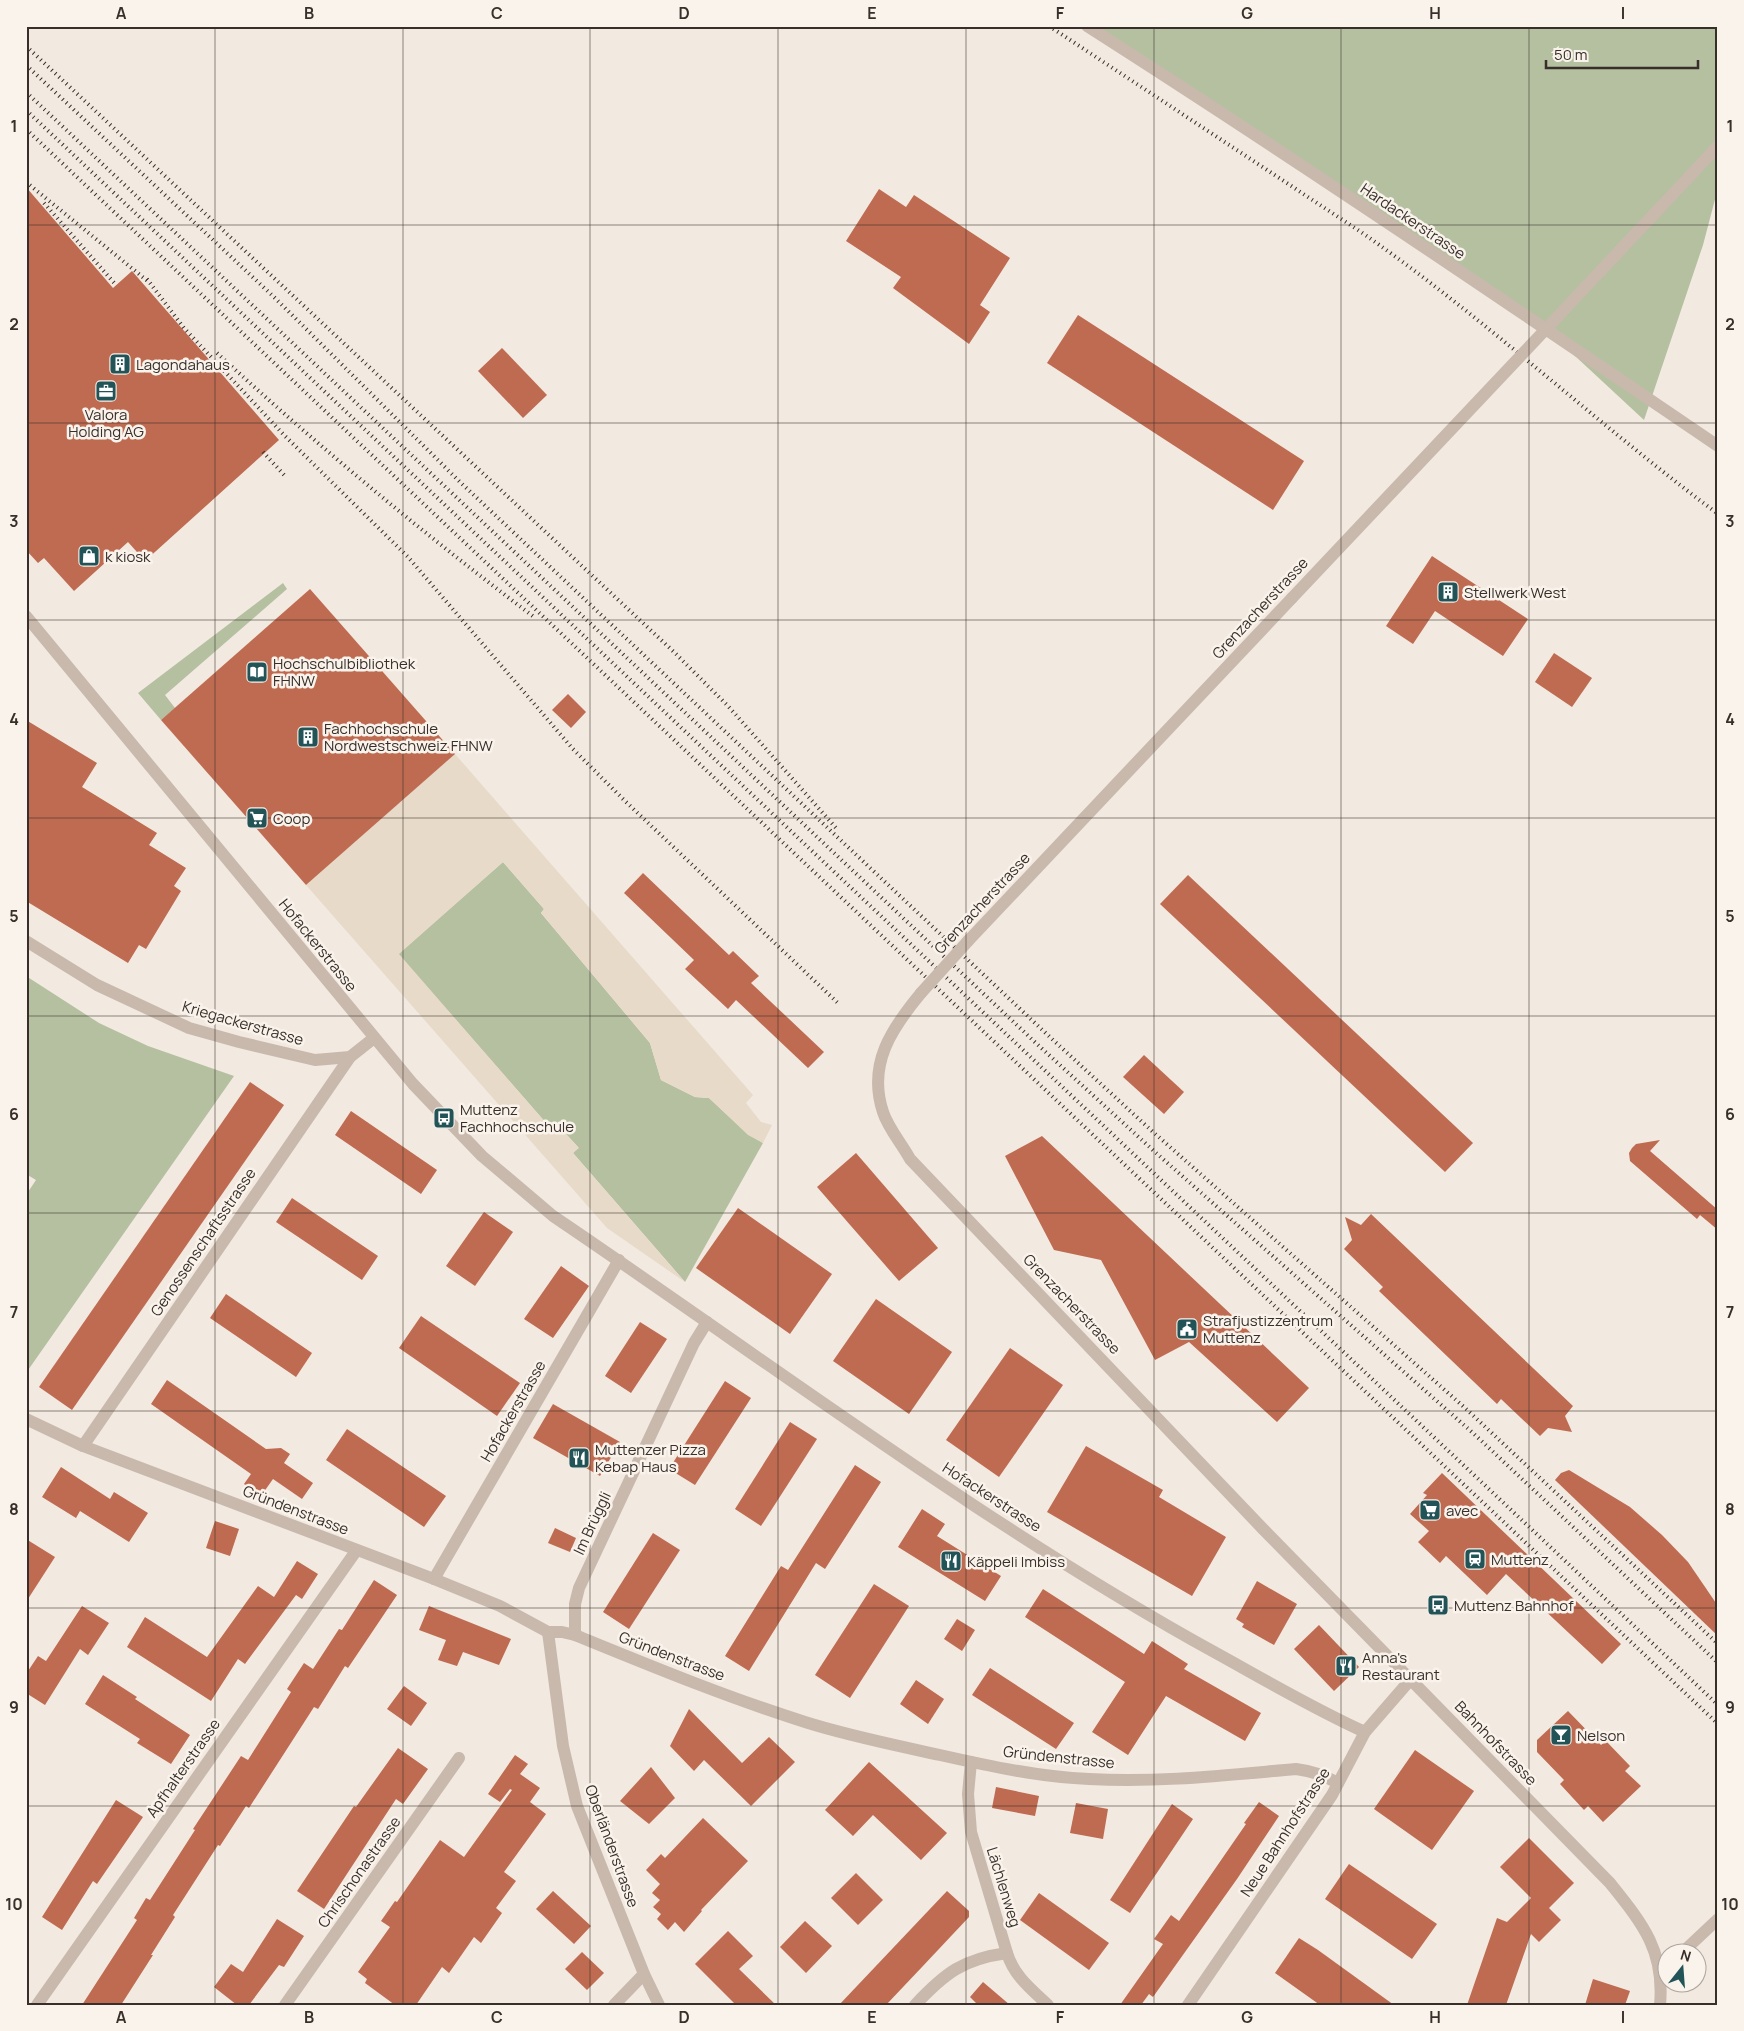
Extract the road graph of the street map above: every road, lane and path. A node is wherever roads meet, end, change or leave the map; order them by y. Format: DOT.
graph roads {
  1 [pos="1087,26"];
  2 [pos="1718,146"];
  3 [pos="1546,329"];
  4 [pos="1718,446"];
  5 [pos="26,616"];
  6 [pos="26,941"];
  7 [pos="374,1038"];
  8 [pos="350,1057"];
  9 [pos="619,1260"];
  10 [pos="707,1322"];
  11 [pos="26,1418"];
  12 [pos="83,1446"];
  13 [pos="1263,1529"];
  14 [pos="356,1551"];
  15 [pos="434,1579"];
  16 [pos="548,1632"];
  17 [pos="575,1635"];
  18 [pos="1411,1679"];
  19 [pos="1365,1732"];
  20 [pos="459,1758"];
  21 [pos="971,1762"];
  22 [pos="1338,1783"];
  23 [pos="1718,1918"];
  24 [pos="1691,1944"];
  25 [pos="1656,1949"];
  26 [pos="1007,1953"];
  27 [pos="644,1974"];
  28 [pos="37,2005"];
  29 [pos="285,2005"];
  30 [pos="614,2005"];
  31 [pos="659,2005"];
  32 [pos="915,2005"];
  33 [pos="1048,2005"];
  34 [pos="1188,2005"];
  1 -- 3 [label="street, Hardackerstrasse"];
  2 -- 3 [label="street, Grenzacherstrasse"];
  3 -- 4 [label="street, Hardackerstrasse"];
  3 -- 13 [label="street, Grenzacherstrasse, bridge"];
  5 -- 7 [label="street, Hofackerstrasse"];
  6 -- 8 [label="street, Kriegackerstrasse"];
  7 -- 8 [label="street"];
  7 -- 9 [label="street, Hofackerstrasse"];
  8 -- 12 [label="street, Genossenschaftsstrasse"];
  9 -- 10 [label="street, Hofackerstrasse"];
  9 -- 15 [label="street, Hofackerstrasse"];
  10 -- 17 [label="street, Im Brüggli"];
  10 -- 19 [label="street, Hofackerstrasse"];
  11 -- 12 [label="street, Gründenstrasse"];
  12 -- 14 [label="street, Gründenstrasse"];
  13 -- 18 [label="street, Bahnhofstrasse"];
  14 -- 15 [label="street, Gründenstrasse"];
  14 -- 28 [label="street, Apfhalterstrasse"];
  15 -- 16 [label="street, Gründenstrasse"];
  16 -- 17 [label="street, Gründenstrasse"];
  16 -- 27 [label="street, Oberländerstrasse"];
  17 -- 21 [label="street, Gründenstrasse"];
  18 -- 19 [label="street, Neue Bahnhofstrasse"];
  18 -- 25 [label="street, Bahnhofstrasse"];
  19 -- 22 [label="street, Neue Bahnhofstrasse"];
  20 -- 29 [label="street, Chrischonastrasse"];
  21 -- 22 [label="street, Gründenstrasse"];
  21 -- 26 [label="street, Lächlenweg"];
  22 -- 34 [label="street, Neue Bahnhofstrasse"];
  23 -- 24 [label="street"];
  26 -- 32 [label="street"];
  26 -- 33 [label="street, Lächlenweg"];
  27 -- 30 [label="street"];
  27 -- 31 [label="street, Oberländerstrasse"];
}
